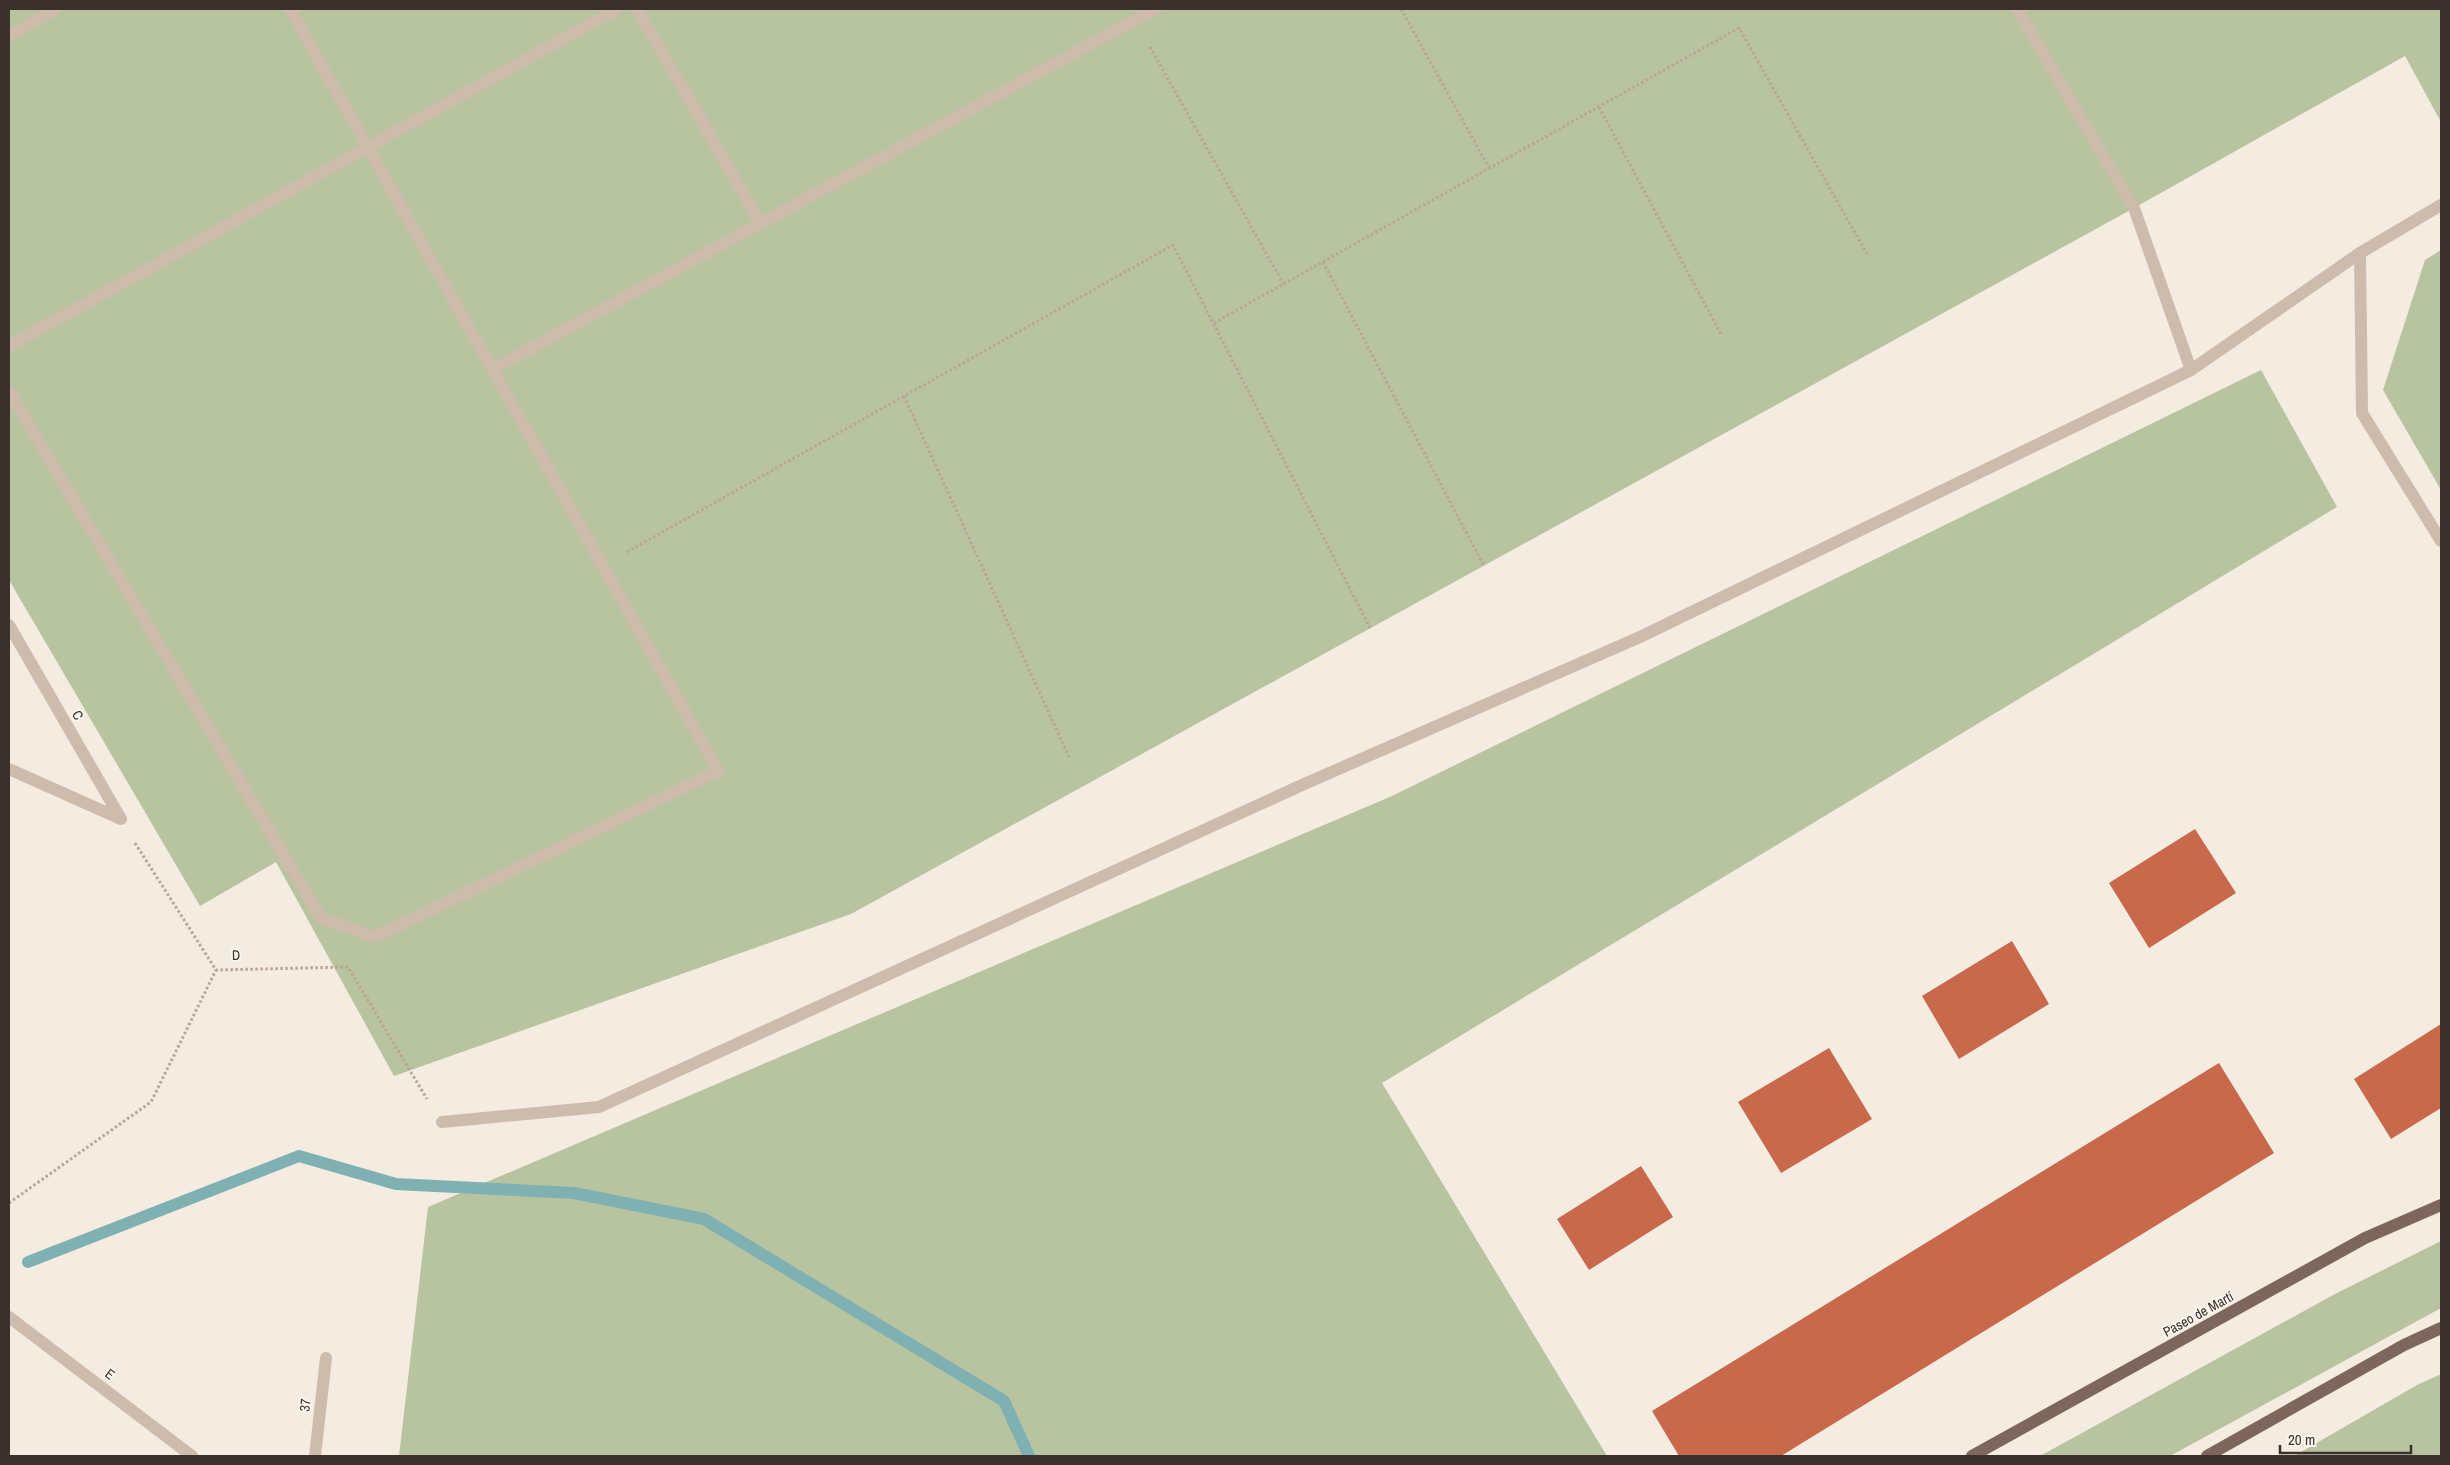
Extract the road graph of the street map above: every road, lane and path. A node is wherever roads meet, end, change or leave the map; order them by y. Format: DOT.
graph roads {
  1 [pos="56,9"];
  2 [pos="290,9"];
  3 [pos="617,9"];
  4 [pos="637,9"];
  5 [pos="1155,9"];
  6 [pos="1401,9"];
  7 [pos="2017,9"];
  8 [pos="1135,20"];
  9 [pos="9,36"];
  10 [pos="1598,107"];
  11 [pos="367,146"];
  12 [pos="1490,168"];
  13 [pos="2441,205"];
  14 [pos="761,224"];
  15 [pos="2360,253"];
  16 [pos="1867,254"];
  17 [pos="1323,262"];
  18 [pos="1284,285"];
  19 [pos="1214,323"];
  20 [pos="1722,336"];
  21 [pos="9,346"];
  22 [pos="493,370"];
  23 [pos="2191,370"];
  24 [pos="9,391"];
  25 [pos="904,396"];
  26 [pos="2441,541"];
  27 [pos="603,566"];
  28 [pos="1484,566"];
  29 [pos="9,625"];
  30 [pos="1370,628"];
  31 [pos="1069,757"];
  32 [pos="9,769"];
  33 [pos="120,819"];
  34 [pos="216,970"];
  35 [pos="442,1122"];
  36 [pos="9,1203"];
  37 [pos="2441,1205"];
  38 [pos="9,1317"];
  39 [pos="2441,1328"];
  40 [pos="326,1358"];
  41 [pos="192,1456"];
  42 [pos="315,1456"];
  43 [pos="1972,1456"];
  44 [pos="2207,1456"];
  1 -- 9 [label="street"];
  2 -- 11 [label="street"];
  3 -- 11 [label="street"];
  4 -- 14 [label="street"];
  5 -- 8 [label="street"];
  6 -- 12 [label="path"];
  7 -- 23 [label="street"];
  8 -- 14 [label="street"];
  8 -- 18 [label="path"];
  10 -- 12 [label="path"];
  10 -- 16 [label="path"];
  10 -- 20 [label="path"];
  11 -- 21 [label="street"];
  11 -- 22 [label="street"];
  12 -- 17 [label="path"];
  13 -- 15 [label="street"];
  14 -- 22 [label="street"];
  15 -- 23 [label="street"];
  15 -- 26 [label="street"];
  17 -- 18 [label="path"];
  17 -- 28 [label="path"];
  18 -- 19 [label="path"];
  19 -- 25 [label="path"];
  19 -- 30 [label="path"];
  22 -- 27 [label="street"];
  23 -- 35 [label="street"];
  24 -- 27 [label="street"];
  25 -- 27 [label="path"];
  25 -- 31 [label="path"];
  29 -- 33 [label="street, C"];
  32 -- 33 [label="street"];
  33 -- 34 [label="path, D"];
  34 -- 35 [label="path, D"];
  34 -- 36 [label="path"];
  37 -- 43 [label="main road, Paseo de Martí"];
  38 -- 41 [label="street, E"];
  39 -- 44 [label="main road"];
  40 -- 42 [label="street, 37"];
}
